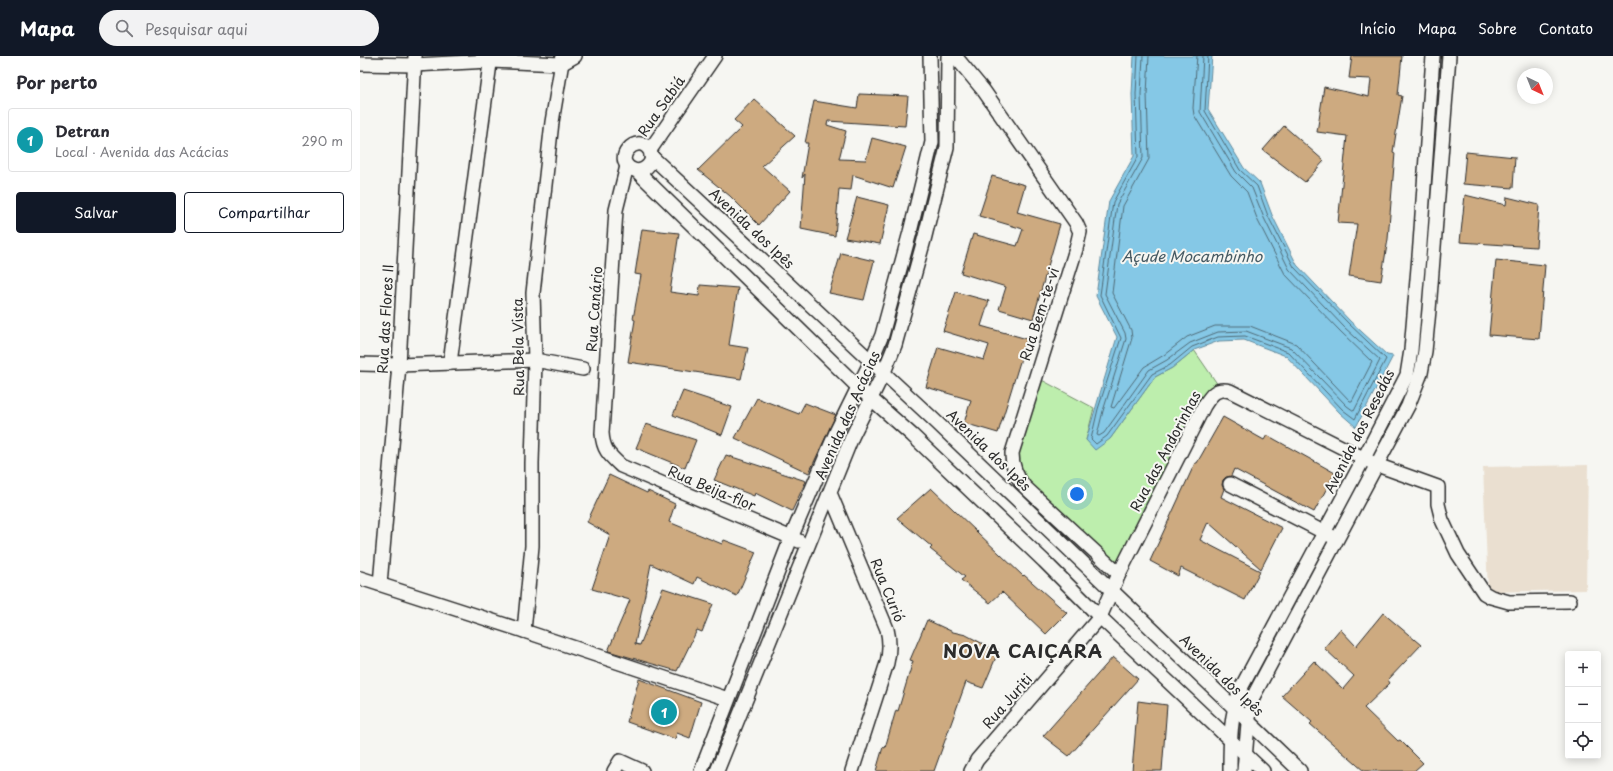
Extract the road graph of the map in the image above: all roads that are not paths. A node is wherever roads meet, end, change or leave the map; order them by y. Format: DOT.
graph roads {
  1 [pos="575,56"];
  2 [pos="715,56"];
  3 [pos="930,56"];
  4 [pos="948,56"];
  5 [pos="955,56"];
  6 [pos="1433,56"];
  7 [pos="1449,56"];
  8 [pos="491,58"];
  9 [pos="562,60"];
  10 [pos="414,61"];
  11 [pos="360,64"];
  12 [pos="650,153"];
  13 [pos="632,168"];
  14 [pos="536,360"];
  15 [pos="871,361"];
  16 [pos="450,363"];
  17 [pos="360,364"];
  18 [pos="400,366"];
  19 [pos="583,369"];
  20 [pos="884,372"];
  21 [pos="858,387"];
  22 [pos="871,398"];
  23 [pos="608,454"];
  24 [pos="1364,458"];
  25 [pos="1377,465"];
  26 [pos="1230,484"];
  27 [pos="830,493"];
  28 [pos="1324,533"];
  29 [pos="791,538"];
  30 [pos="1338,539"];
  31 [pos="808,545"];
  32 [pos="1119,574"];
  33 [pos="360,578"];
  34 [pos="380,584"];
  35 [pos="1112,591"];
  36 [pos="1570,600"];
  37 [pos="1100,617"];
  38 [pos="524,630"];
  39 [pos="728,699"];
  40 [pos="1235,709"];
  41 [pos="1248,723"];
  42 [pos="1230,740"];
  43 [pos="1246,754"];
  44 [pos="614,771"];
  45 [pos="642,771"];
  46 [pos="702,771"];
  47 [pos="717,771"];
  48 [pos="852,771"];
  49 [pos="971,771"];
  50 [pos="1230,771"];
  51 [pos="1244,771"];
  52 [pos="1263,771"];
  53 [pos="1300,771"];
  1 -- 9 [label="street"];
  2 -- 12 [label="street, Rua Sabiá"];
  3 -- 15 [label="street, Avenida das Acácias"];
  4 -- 20 [label="street, Avenida das Acácias"];
  5 -- 32 [label="street, Rua Bem-te-vi"];
  6 -- 24 [label="street, Avenida dos Resedás"];
  7 -- 25 [label="street"];
  8 -- 9 [label="street"];
  8 -- 10 [label="street"];
  8 -- 16 [label="street"];
  9 -- 14 [label="street, Rua Bela Vista"];
  10 -- 11 [label="street"];
  10 -- 18 [label="street, Rua das Flores II"];
  12 -- 13 [label="street, Rua Sabiá"];
  12 -- 13 [label="street, Avenida dos Ipês"];
  12 -- 15 [label="street, Avenida dos Ipês"];
  13 -- 21 [label="street"];
  13 -- 23 [label="street, Rua Canário"];
  14 -- 16 [label="street"];
  14 -- 19 [label="street"];
  14 -- 38 [label="street, Rua Bela Vista"];
  15 -- 20 [label="street, Avenida dos Ipês"];
  15 -- 21 [label="street, Avenida das Acácias"];
  16 -- 18 [label="street"];
  17 -- 18 [label="street"];
  18 -- 34 [label="street, Rua das Flores II"];
  20 -- 22 [label="street, Avenida das Acácias"];
  20 -- 35 [label="street, Avenida dos Ipês"];
  21 -- 22 [label="street"];
  21 -- 29 [label="street, Avenida das Acácias"];
  22 -- 27 [label="street, Avenida das Acácias"];
  22 -- 37 [label="street"];
  23 -- 29 [label="street, Rua Beija-flor"];
  24 -- 25 [label="street, Rua das Andorinhas"];
  24 -- 28 [label="street, Avenida dos Resedás"];
  24 -- 32 [label="street, Rua das Andorinhas"];
  25 -- 30 [label="street"];
  25 -- 36 [label="street, Rua das Andorinhas"];
  26 -- 28 [label="street"];
  27 -- 31 [label="street, Avenida das Acácias"];
  27 -- 48 [label="street, Rua Curió"];
  28 -- 30 [label="street"];
  28 -- 40 [label="street, Avenida dos Resedás"];
  29 -- 31 [label="street, Rua Beija-flor"];
  29 -- 39 [label="street, Avenida das Acácias"];
  30 -- 41 [label="street"];
  31 -- 47 [label="street, Avenida das Acácias"];
  32 -- 35 [label="street, Rua Juriti"];
  33 -- 34 [label="street"];
  34 -- 38 [label="street"];
  35 -- 37 [label="street, Rua Juriti"];
  35 -- 40 [label="street, Avenida dos Ipês"];
  37 -- 42 [label="street"];
  37 -- 49 [label="street, Rua Juriti"];
  38 -- 39 [label="street"];
  39 -- 46 [label="street, Avenida das Acácias"];
  40 -- 41 [label="street, Avenida dos Ipês"];
  40 -- 42 [label="street, Avenida dos Resedás"];
  41 -- 43 [label="street"];
  41 -- 53 [label="street, Avenida dos Ipês"];
  42 -- 43 [label="street"];
  42 -- 50 [label="street, Avenida dos Resedás"];
  43 -- 51 [label="street"];
  43 -- 52 [label="street"];
  44 -- 45 [label="street"];
}
